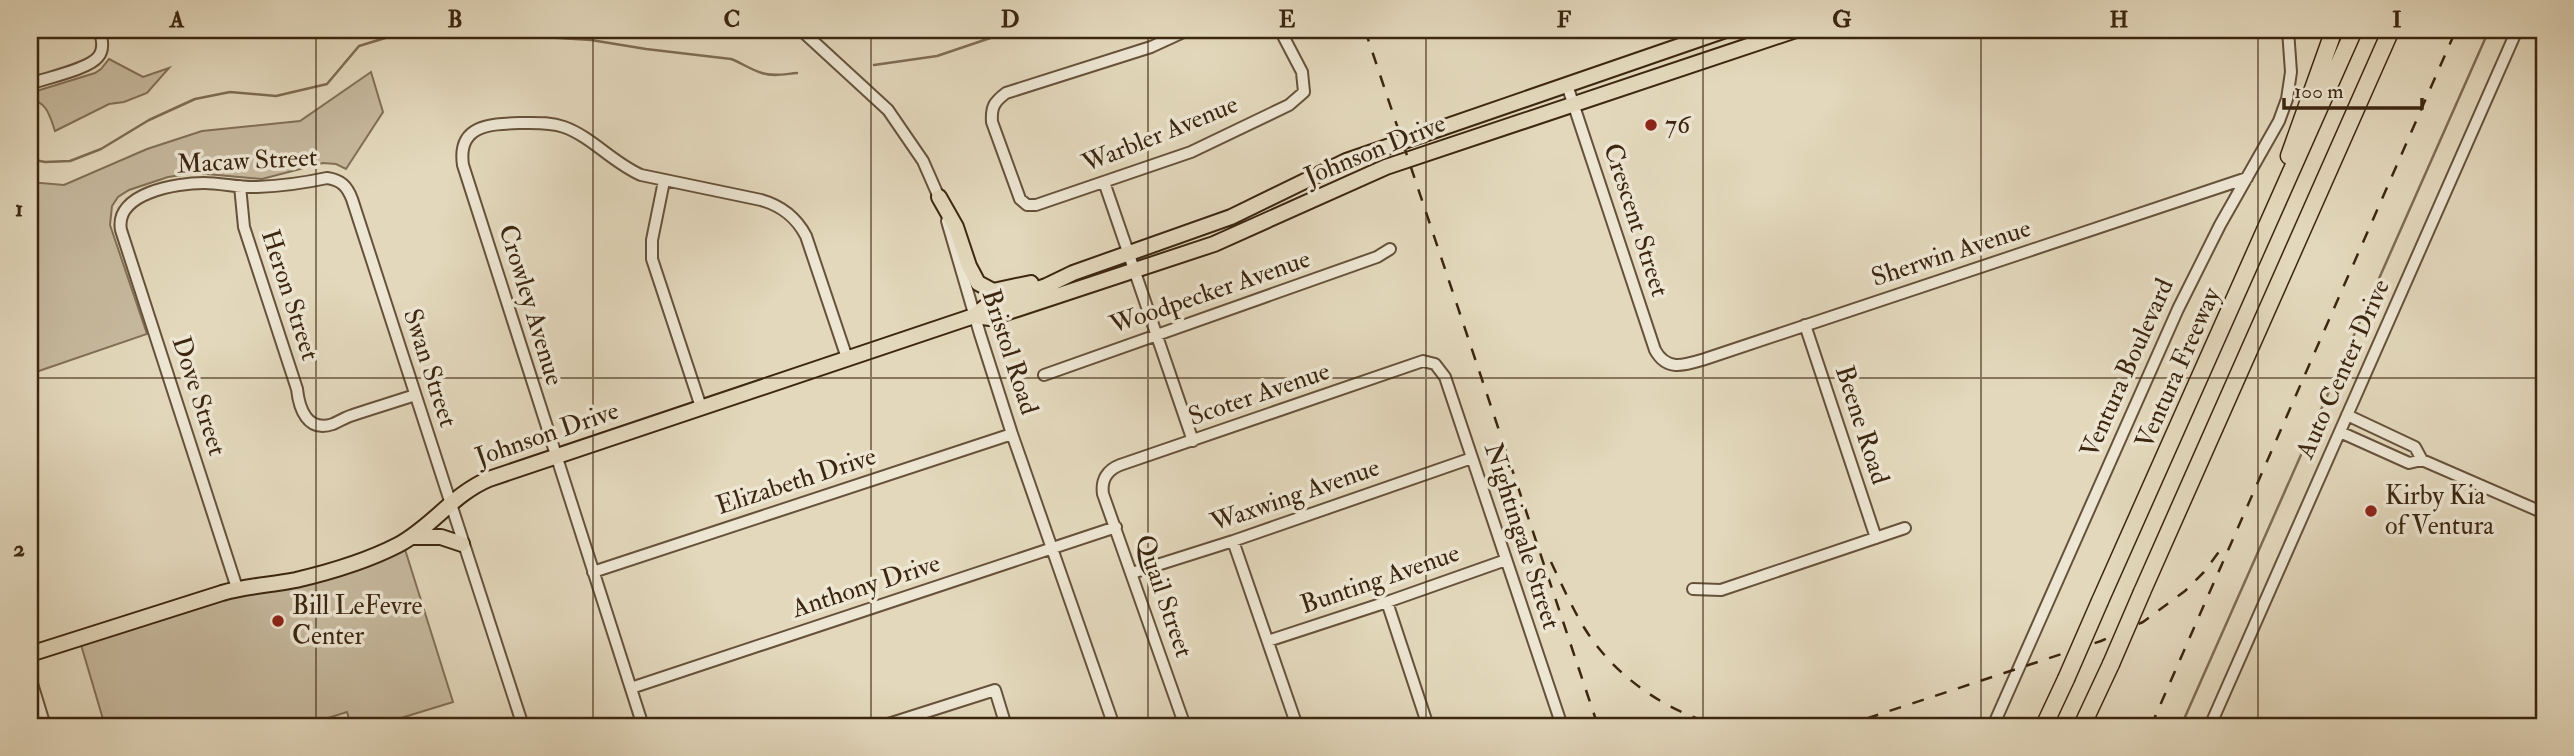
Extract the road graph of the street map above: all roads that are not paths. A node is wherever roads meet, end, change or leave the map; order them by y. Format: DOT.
graph roads {
  1 [pos="99,30"];
  2 [pos="802,30"];
  3 [pos="1188,30"];
  4 [pos="1280,30"];
  5 [pos="1726,30"];
  6 [pos="1796,30"];
  7 [pos="2288,30"];
  8 [pos="2334,30"];
  9 [pos="2354,30"];
  10 [pos="2391,30"];
  11 [pos="2517,30"];
  12 [pos="1731,53"];
  13 [pos="30,83"];
  14 [pos="1567,85"];
  15 [pos="1574,104"];
  16 [pos="2247,178"];
  17 [pos="664,181"];
  18 [pos="1104,183"];
  19 [pos="344,184"];
  20 [pos="240,186"];
  21 [pos="939,197"];
  22 [pos="120,217"];
  23 [pos="1390,249"];
  24 [pos="1129,254"];
  25 [pos="2253,261"];
  26 [pos="1134,270"];
  27 [pos="1073,273"];
  28 [pos="974,316"];
  29 [pos="1805,326"];
  30 [pos="1156,334"];
  31 [pos="847,358"];
  32 [pos="1435,364"];
  33 [pos="1669,364"];
  34 [pos="1044,374"];
  35 [pos="415,395"];
  36 [pos="701,407"];
  37 [pos="2347,415"];
  38 [pos="2340,432"];
  39 [pos="1012,434"];
  40 [pos="1193,441"];
  41 [pos="555,456"];
  42 [pos="1472,458"];
  43 [pos="2422,460"];
  44 [pos="1103,481"];
  45 [pos="449,504"];
  46 [pos="2544,513"];
  47 [pos="1116,527"];
  48 [pos="1905,528"];
  49 [pos="412,537"];
  50 [pos="1876,538"];
  51 [pos="1233,541"];
  52 [pos="462,544"];
  53 [pos="1052,549"];
  54 [pos="1506,560"];
  55 [pos="593,572"];
  56 [pos="1132,573"];
  57 [pos="237,588"];
  58 [pos="1693,589"];
  59 [pos="1387,602"];
  60 [pos="1268,640"];
  61 [pos="30,654"];
  62 [pos="30,677"];
  63 [pos="631,688"];
  64 [pos="45,726"];
  65 [pos="523,726"];
  66 [pos="643,726"];
  67 [pos="882,726"];
  68 [pos="1006,726"];
  69 [pos="1114,726"];
  70 [pos="1185,726"];
  71 [pos="1297,726"];
  72 [pos="1428,726"];
  73 [pos="1562,726"];
  74 [pos="1993,726"];
  75 [pos="2045,726"];
  76 [pos="2082,726"];
  77 [pos="2210,726"];
  1 -- 13 [label="street"];
  2 -- 21 [label="street, Bristol Road"];
  3 -- 18 [label="street, Warbler Avenue"];
  4 -- 18 [label="street, Warbler Avenue"];
  5 -- 12 [label="street"];
  5 -- 14 [label="main road, Johnson Drive"];
  6 -- 12 [label="main road, Johnson Drive"];
  7 -- 16 [label="street, Ventura Boulevard"];
  8 -- 25 [label="highway"];
  9 -- 25 [label="highway, Ventura Freeway"];
  10 -- 76 [label="highway, bridge"];
  11 -- 37 [label="street, Auto Center Drive"];
  12 -- 15 [label="main road, Johnson Drive"];
  14 -- 15 [label="street, Crescent Street"];
  14 -- 24 [label="main road, Johnson Drive"];
  15 -- 26 [label="main road, Johnson Drive"];
  15 -- 33 [label="street, Crescent Street"];
  16 -- 29 [label="street, Sherwin Avenue"];
  16 -- 74 [label="street, Ventura Boulevard"];
  17 -- 31 [label="street"];
  17 -- 36 [label="street"];
  17 -- 41 [label="street, Crowley Avenue"];
  18 -- 24 [label="street"];
  19 -- 20 [label="street, Macaw Street"];
  19 -- 35 [label="street, Swan Street"];
  20 -- 22 [label="street, Macaw Street"];
  20 -- 35 [label="street, Heron Street"];
  21 -- 27 [label="main road"];
  21 -- 28 [label="street, Bristol Road"];
  22 -- 57 [label="street, Dove Street"];
  23 -- 30 [label="street, Woodpecker Avenue"];
  24 -- 26 [label="street"];
  24 -- 27 [label="main road, Johnson Drive"];
  25 -- 75 [label="highway, Ventura Freeway, bridge"];
  26 -- 28 [label="main road, Johnson Drive"];
  26 -- 30 [label="street"];
  27 -- 28 [label="main road, Johnson Drive"];
  28 -- 31 [label="main road, Johnson Drive"];
  28 -- 39 [label="street, Bristol Road"];
  29 -- 33 [label="street, Sherwin Avenue"];
  29 -- 50 [label="street, Beene Road"];
  30 -- 34 [label="street, Woodpecker Avenue"];
  30 -- 40 [label="street"];
  31 -- 36 [label="main road, Johnson Drive"];
  32 -- 40 [label="street, Scoter Avenue"];
  32 -- 42 [label="street, Nightingale Street"];
  35 -- 45 [label="street, Swan Street"];
  36 -- 41 [label="main road, Johnson Drive"];
  37 -- 38 [label="street, Auto Center Drive"];
  37 -- 43 [label="street"];
  38 -- 43 [label="street"];
  38 -- 77 [label="street, Auto Center Drive"];
  39 -- 53 [label="street, Bristol Road"];
  39 -- 55 [label="street, Elizabeth Drive"];
  40 -- 44 [label="street, Scoter Avenue"];
  41 -- 45 [label="main road, Johnson Drive"];
  41 -- 55 [label="street, Crowley Avenue"];
  42 -- 51 [label="street, Waxwing Avenue"];
  42 -- 54 [label="street, Nightingale Street"];
  43 -- 46 [label="street"];
  44 -- 47 [label="street, Quail Street"];
  45 -- 49 [label="main road, Johnson Drive"];
  45 -- 52 [label="street, Swan Street"];
  47 -- 53 [label="street, Anthony Drive"];
  47 -- 56 [label="street, Quail Street"];
  48 -- 50 [label="street"];
  49 -- 52 [label="main road"];
  49 -- 57 [label="main road, Johnson Drive"];
  50 -- 58 [label="street"];
  51 -- 56 [label="street, Waxwing Avenue"];
  51 -- 60 [label="street"];
  52 -- 65 [label="street, Swan Street"];
  53 -- 63 [label="street, Anthony Drive"];
  53 -- 69 [label="street, Bristol Road"];
  54 -- 59 [label="street, Bunting Avenue"];
  54 -- 73 [label="street, Nightingale Street"];
  55 -- 63 [label="street, Crowley Avenue"];
  56 -- 70 [label="street, Quail Street"];
  57 -- 61 [label="main road, Johnson Drive"];
  59 -- 60 [label="street, Bunting Avenue"];
  59 -- 72 [label="street"];
  60 -- 71 [label="street"];
  62 -- 64 [label="street"];
  63 -- 66 [label="street, Crowley Avenue"];
  67 -- 68 [label="street"];
}
